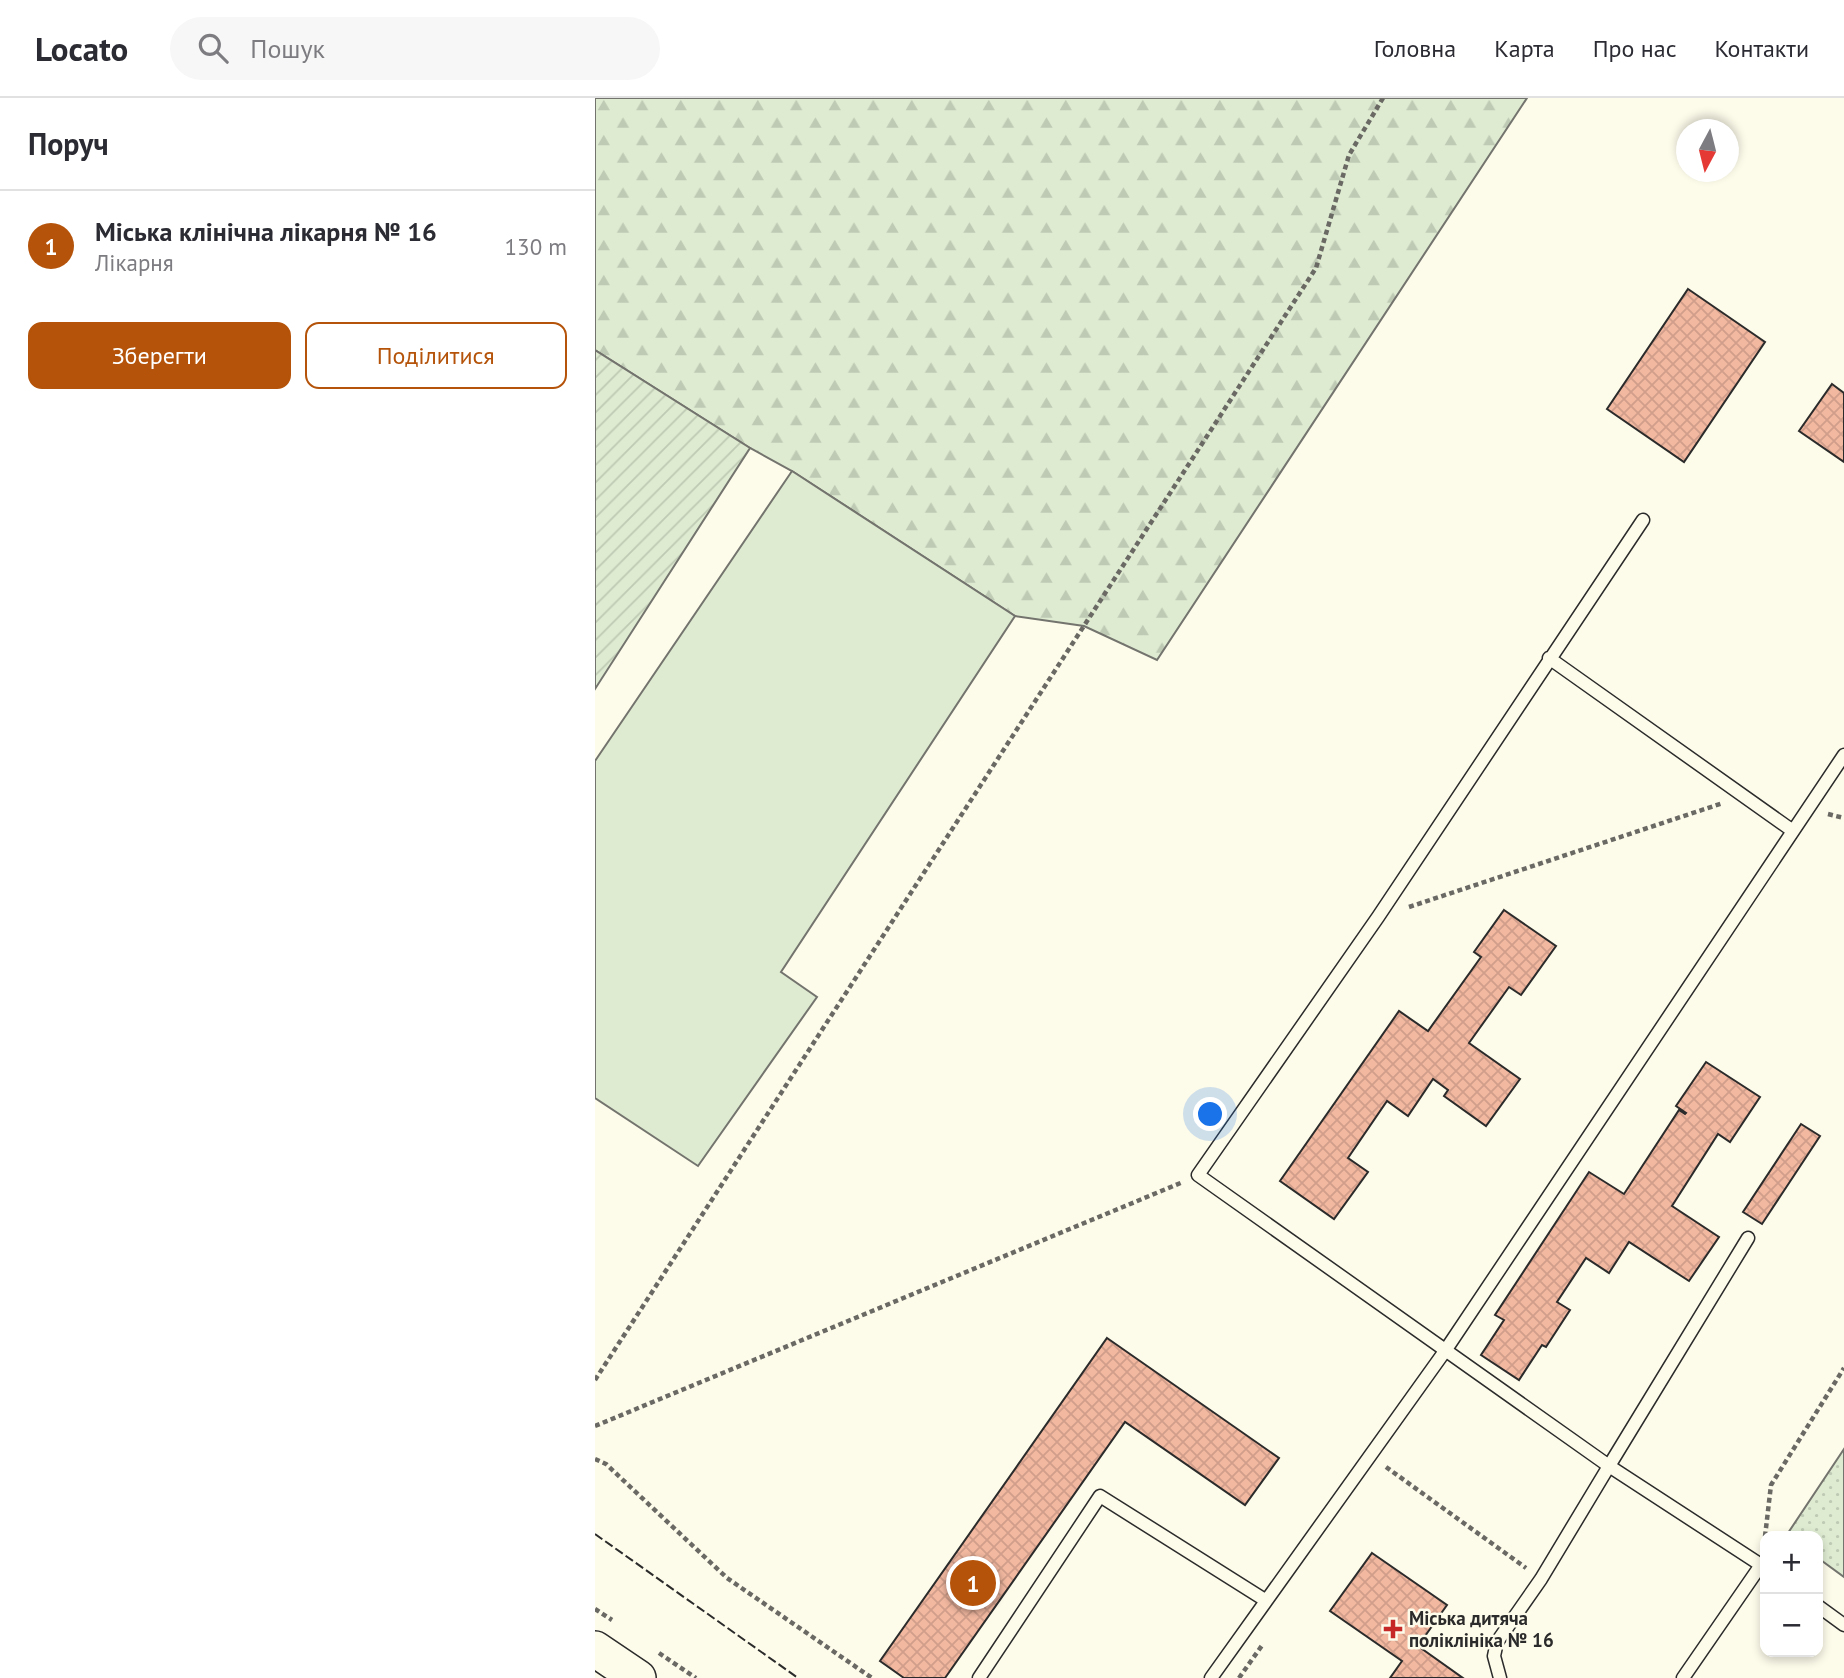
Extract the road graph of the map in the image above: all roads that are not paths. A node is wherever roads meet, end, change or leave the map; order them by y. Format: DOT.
graph roads {
  1 [pos="1643,520"];
  2 [pos="1549,658"];
  3 [pos="1844,755"];
  4 [pos="1793,831"];
  5 [pos="1748,1238"];
  6 [pos="1445,1351"];
  7 [pos="1609,1466"];
  8 [pos="1760,1565"];
  9 [pos="1760,1571"];
  10 [pos="1265,1600"];
  11 [pos="1823,1610"];
  12 [pos="1844,1625"];
  13 [pos="595,1649"];
  14 [pos="638,1678"];
  15 [pos="979,1678"];
  16 [pos="1211,1678"];
  17 [pos="1500,1678"];
  18 [pos="1683,1678"];
  1 -- 2 [label="lane"];
  2 -- 4 [label="lane"];
  2 -- 6 [label="lane"];
  3 -- 4 [label="lane"];
  4 -- 6 [label="lane"];
  5 -- 7 [label="lane"];
  6 -- 7 [label="lane"];
  6 -- 10 [label="lane"];
  7 -- 8 [label="lane"];
  7 -- 17 [label="lane"];
  9 -- 18 [label="lane"];
  10 -- 15 [label="lane"];
  10 -- 16 [label="lane"];
  11 -- 12 [label="lane"];
  13 -- 14 [label="street"];
}
